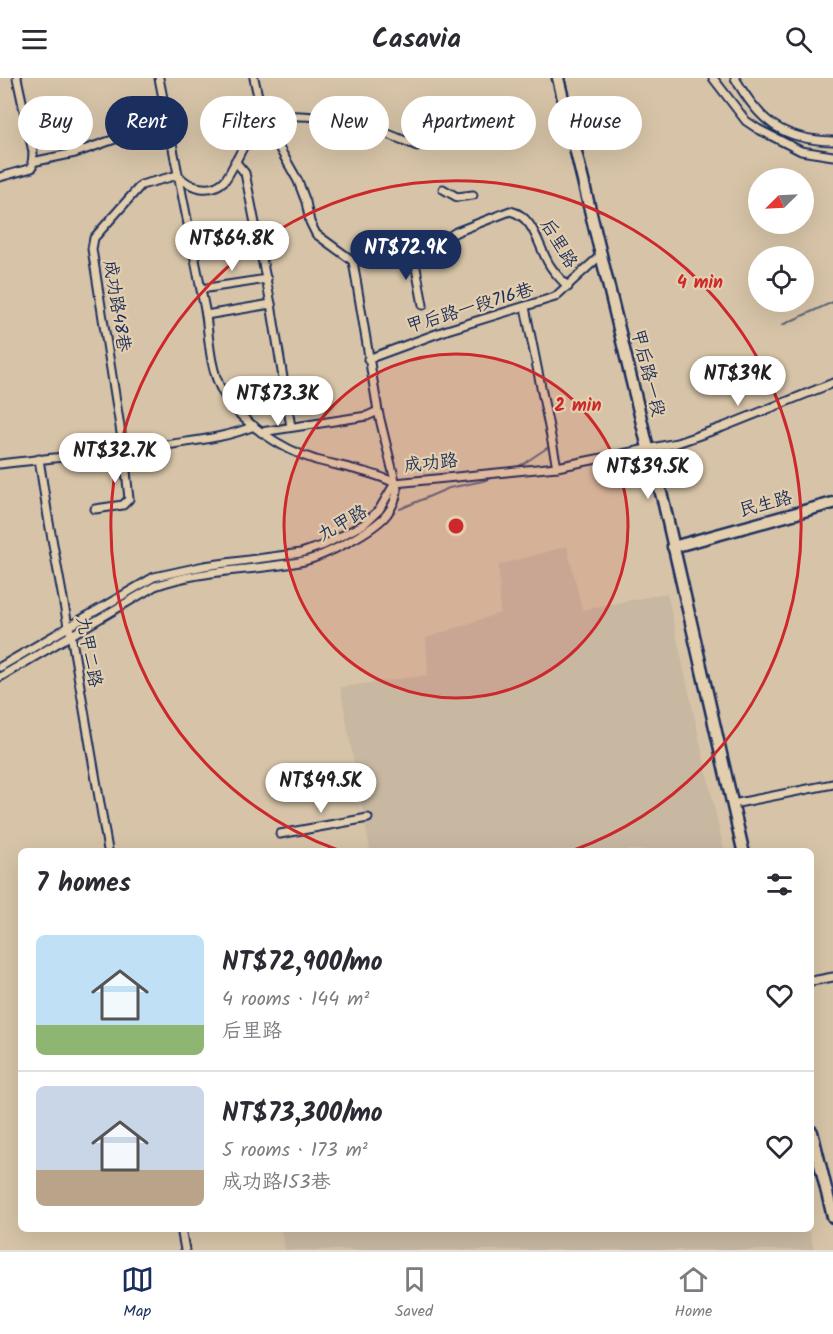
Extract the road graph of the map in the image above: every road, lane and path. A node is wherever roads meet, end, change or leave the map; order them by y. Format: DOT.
graph roads {
  1 [pos="17,78"];
  2 [pos="159,78"];
  3 [pos="254,78"];
  4 [pos="558,78"];
  5 [pos="712,78"];
  6 [pos="735,78"];
  7 [pos="163,96"];
  8 [pos="258,96"];
  9 [pos="297,116"];
  10 [pos="401,140"];
  11 [pos="833,141"];
  12 [pos="105,143"];
  13 [pos="173,150"];
  14 [pos="241,150"];
  15 [pos="280,150"];
  16 [pos="833,156"];
  17 [pos="235,161"];
  18 [pos="32,162"];
  19 [pos="178,175"];
  20 [pos="0,177"];
  21 [pos="443,189"];
  22 [pos="473,195"];
  23 [pos="414,252"];
  24 [pos="602,254"];
  25 [pos="353,261"];
  26 [pos="267,279"];
  27 [pos="568,287"];
  28 [pos="201,289"];
  29 [pos="271,304"];
  30 [pos="423,305"];
  31 [pos="525,307"];
  32 [pos="206,315"];
  33 [pos="368,358"];
  34 [pos="833,383"];
  35 [pos="378,411"];
  36 [pos="254,426"];
  37 [pos="291,427"];
  38 [pos="261,432"];
  39 [pos="648,448"];
  40 [pos="124,452"];
  41 [pos="39,459"];
  42 [pos="0,464"];
  43 [pos="557,467"];
  44 [pos="395,483"];
  45 [pos="833,503"];
  46 [pos="95,509"];
  47 [pos="673,547"];
  48 [pos="70,630"];
  49 [pos="0,668"];
  50 [pos="0,677"];
  51 [pos="833,784"];
  52 [pos="734,804"];
  53 [pos="368,818"];
  54 [pos="280,834"];
  55 [pos="108,848"];
  56 [pos="743,848"];
  57 [pos="833,976"];
  58 [pos="814,981"];
  59 [pos="814,1140"];
  60 [pos="833,1217"];
  61 [pos="182,1232"];
  62 [pos="185,1250"];
  1 -- 18 [label="street"];
  2 -- 7 [label="street, 成功路"];
  3 -- 8 [label="street"];
  4 -- 24 [label="main road, 甲后路一段"];
  5 -- 16 [label="street"];
  6 -- 11 [label="street"];
  9 -- 10 [label="street"];
  12 -- 18 [label="street"];
  13 -- 19 [label="street, 成功路"];
  14 -- 17 [label="street"];
  15 -- 25 [label="street"];
  17 -- 19 [label="street"];
  17 -- 26 [label="street"];
  18 -- 20 [label="street"];
  19 -- 28 [label="street, 成功路"];
  19 -- 40 [label="street, 成功路48巷"];
  21 -- 22 [label="street"];
  23 -- 25 [label="street, 后里路"];
  23 -- 27 [label="street, 后里路"];
  23 -- 30 [label="street"];
  24 -- 27 [label="street, 甲后路一段716巷"];
  24 -- 39 [label="main road, 甲后路一段"];
  25 -- 33 [label="street"];
  26 -- 28 [label="street"];
  26 -- 29 [label="street"];
  27 -- 31 [label="street, 甲后路一段716巷"];
  28 -- 32 [label="street, 成功路"];
  29 -- 32 [label="street"];
  29 -- 37 [label="street"];
  31 -- 33 [label="street, 甲后路一段716巷"];
  31 -- 43 [label="street"];
  32 -- 36 [label="street, 成功路"];
  33 -- 35 [label="street"];
  34 -- 39 [label="street, 成功路"];
  35 -- 37 [label="street"];
  35 -- 44 [label="street"];
  36 -- 38 [label="street, 成功路"];
  36 -- 40 [label="street"];
  37 -- 38 [label="street"];
  38 -- 44 [label="street, 成功路"];
  39 -- 43 [label="street, 成功路"];
  39 -- 47 [label="main road, 甲后路一段"];
  40 -- 41 [label="street"];
  40 -- 46 [label="street, 成功路48巷"];
  41 -- 42 [label="street"];
  41 -- 48 [label="street, 九甲二路"];
  43 -- 44 [label="street, 成功路"];
  44 -- 48 [label="street, 九甲路"];
  45 -- 47 [label="main road, 民生路"];
  47 -- 52 [label="main road, 甲后路一段"];
  48 -- 49 [label="street, 九甲路"];
  48 -- 50 [label="street, 九甲路"];
  48 -- 55 [label="street, 九甲二路"];
  51 -- 52 [label="street"];
  52 -- 56 [label="main road, 甲后路一段"];
  53 -- 54 [label="street"];
  57 -- 58 [label="street"];
  59 -- 60 [label="main road"];
  61 -- 62 [label="street"];
}
